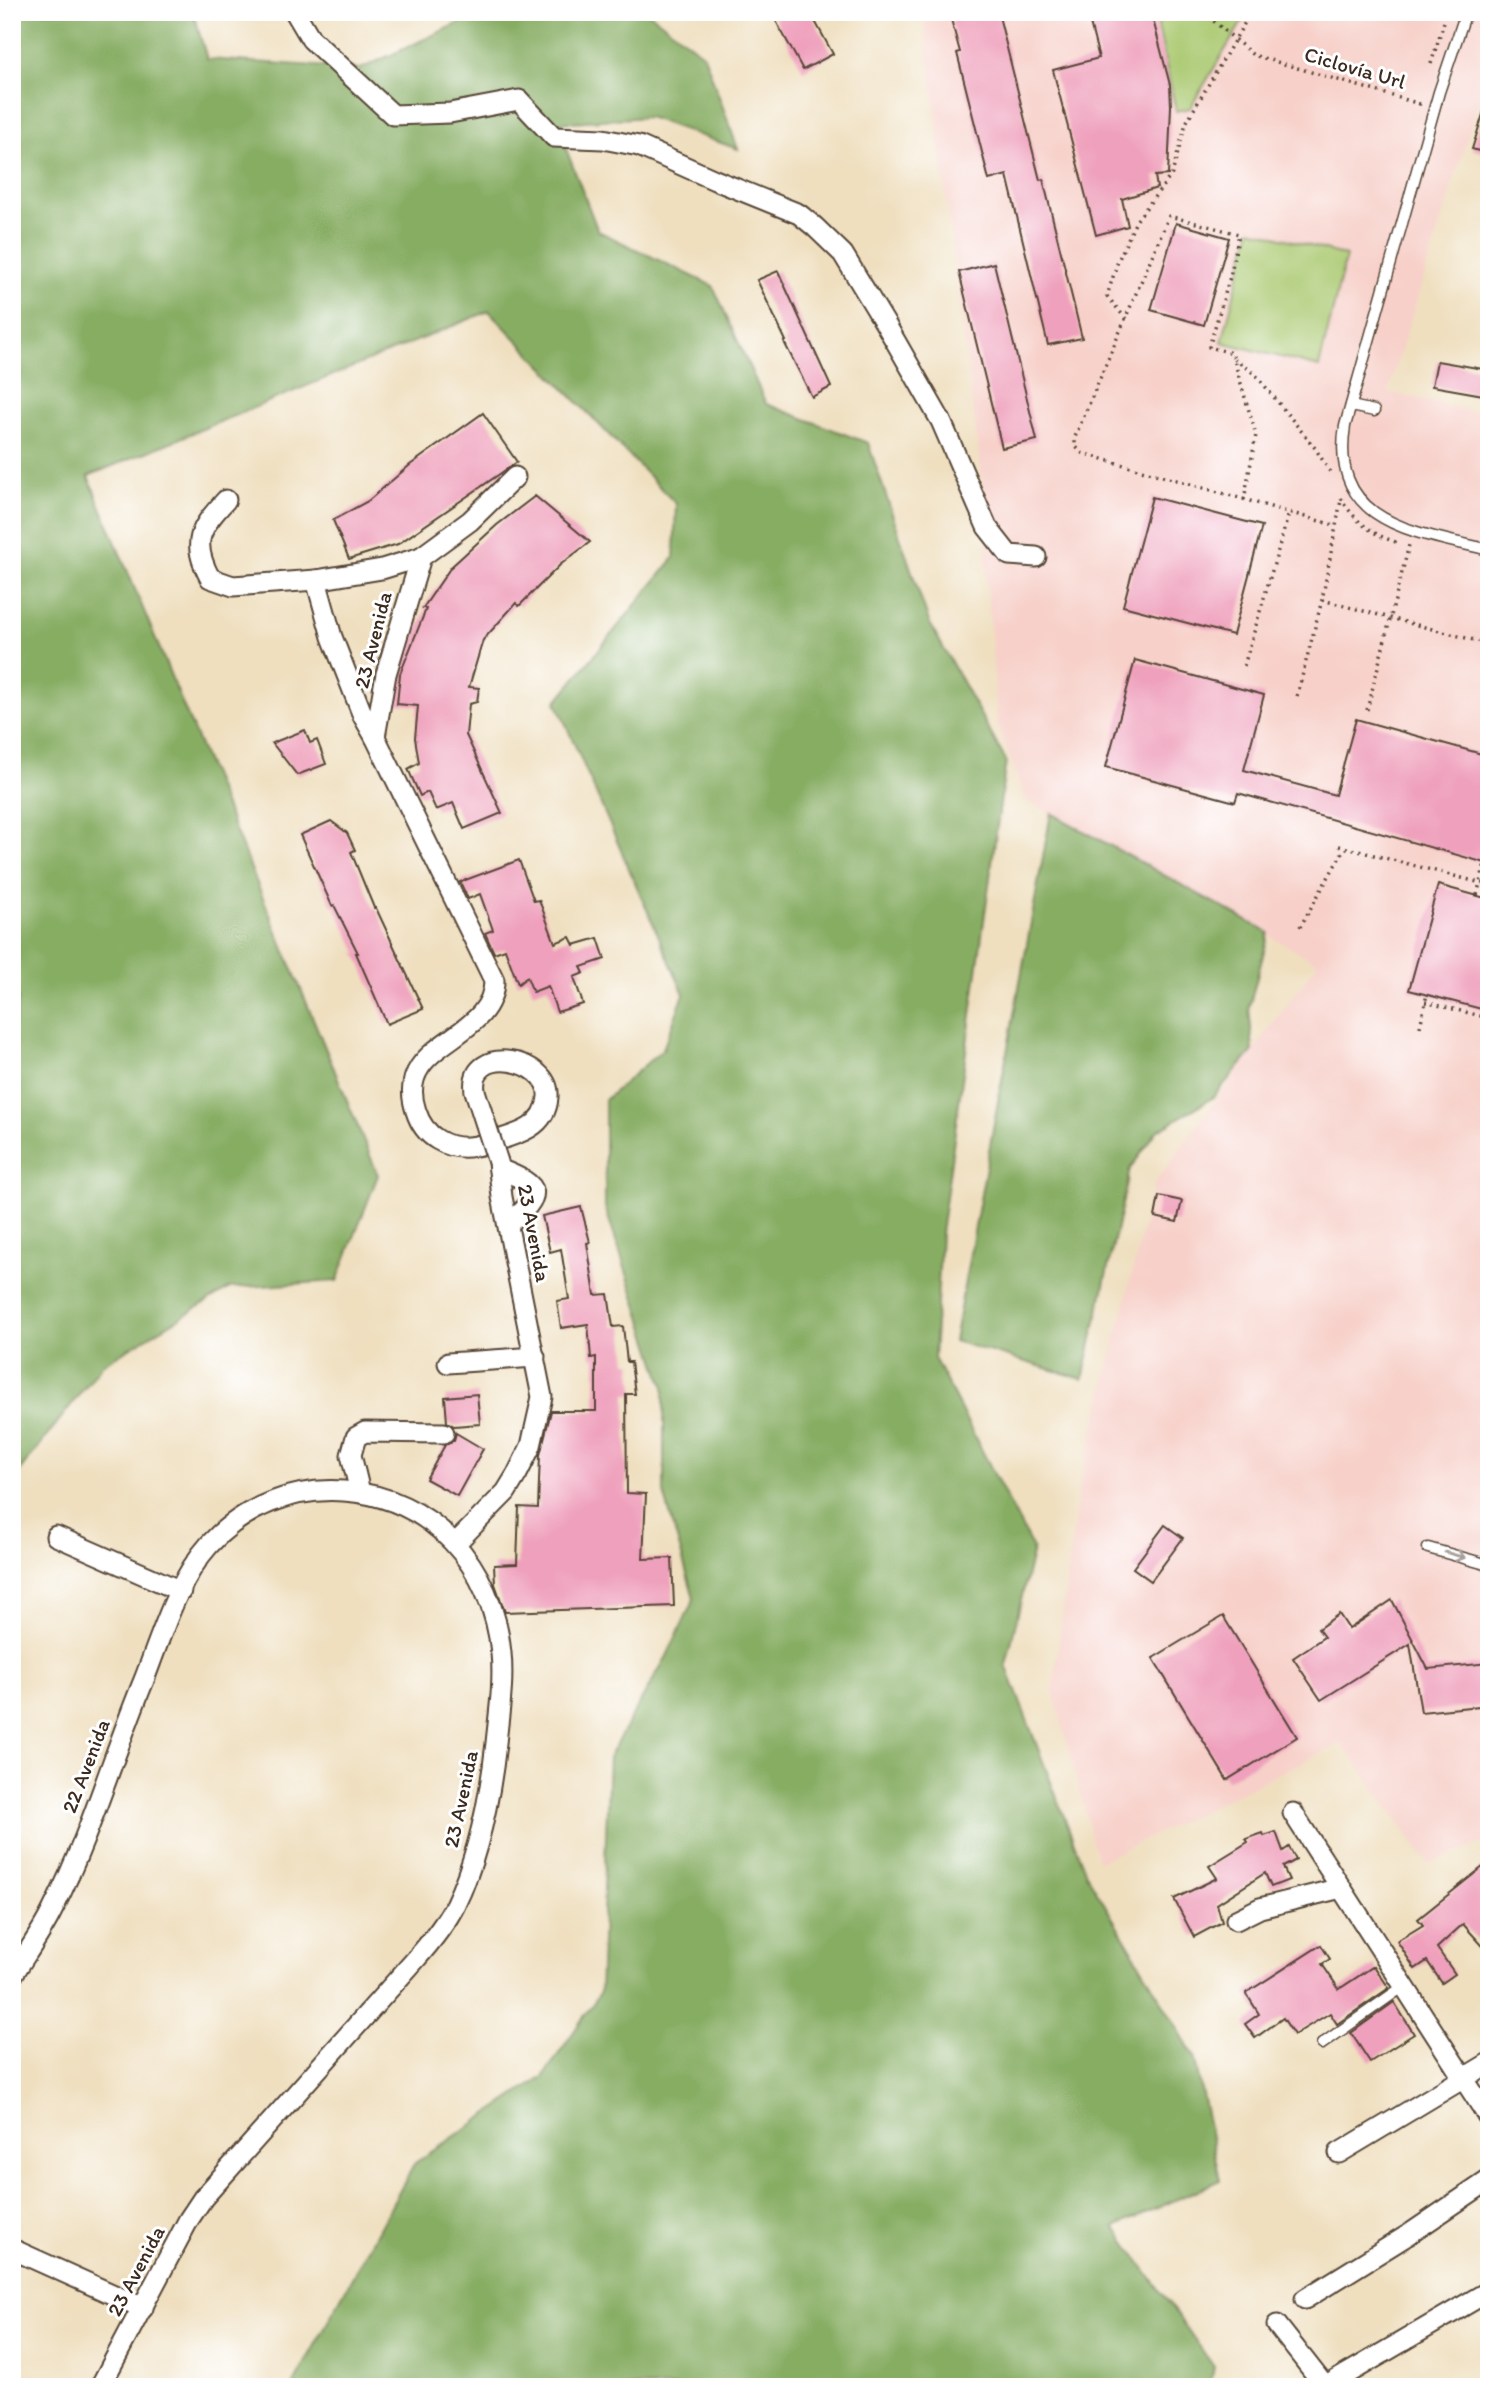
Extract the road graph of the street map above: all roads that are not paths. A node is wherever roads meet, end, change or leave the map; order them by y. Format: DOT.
graph roads {
  1 [pos="295,12"];
  2 [pos="1466,12"];
  3 [pos="1351,407"];
  4 [pos="1374,411"];
  5 [pos="515,477"];
  6 [pos="226,500"];
  7 [pos="1489,551"];
  8 [pos="421,557"];
  9 [pos="1036,558"];
  10 [pos="316,580"];
  11 [pos="374,737"];
  12 [pos="499,1165"];
  13 [pos="508,1224"];
  14 [pos="535,1357"];
  15 [pos="448,1363"];
  16 [pos="444,1433"];
  17 [pos="360,1492"];
  18 [pos="56,1536"];
  19 [pos="456,1543"];
  20 [pos="1428,1548"];
  21 [pos="1485,1564"];
  22 [pos="181,1591"];
  23 [pos="1293,1813"];
  24 [pos="1341,1888"];
  25 [pos="1236,1920"];
  26 [pos="12,1976"];
  27 [pos="1404,1986"];
  28 [pos="1322,2044"];
  29 [pos="1489,2063"];
  30 [pos="1464,2079"];
  31 [pos="1489,2118"];
  32 [pos="1339,2153"];
  33 [pos="1489,2180"];
  34 [pos="12,2249"];
  35 [pos="1489,2291"];
  36 [pos="1305,2299"];
  37 [pos="143,2308"];
  38 [pos="1278,2325"];
  39 [pos="100,2387"];
  1 -- 9 [label="street"];
  2 -- 3 [label="lane"];
  3 -- 4 [label="lane"];
  3 -- 7 [label="lane"];
  5 -- 8 [label="street, 23 Avenida"];
  6 -- 10 [label="street, 23 Avenida"];
  8 -- 10 [label="street, 23 Avenida"];
  8 -- 11 [label="street, 23 Avenida"];
  10 -- 11 [label="street, 23 Avenida"];
  11 -- 12 [label="street, 23 Avenida, bridge"];
  12 -- 13 [label="street, 23 Avenida"];
  12 -- 13 [label="street"];
  13 -- 14 [label="street, 23 Avenida"];
  14 -- 15 [label="street"];
  14 -- 19 [label="street, 23 Avenida"];
  16 -- 17 [label="street"];
  17 -- 19 [label="street, 22 Avenida"];
  17 -- 22 [label="street, 22 Avenida"];
  18 -- 22 [label="street"];
  19 -- 37 [label="street, 23 Avenida"];
  20 -- 21 [label="lane, one-way"];
  22 -- 26 [label="street, 22 Avenida"];
  23 -- 24 [label="street"];
  24 -- 25 [label="street"];
  24 -- 27 [label="street"];
  27 -- 28 [label="lane"];
  27 -- 30 [label="street"];
  29 -- 30 [label="street"];
  30 -- 31 [label="street"];
  30 -- 32 [label="street"];
  33 -- 36 [label="street"];
  34 -- 37 [label="street"];
  35 -- 38 [label="street"];
  37 -- 39 [label="street, 23 Avenida"];
}
